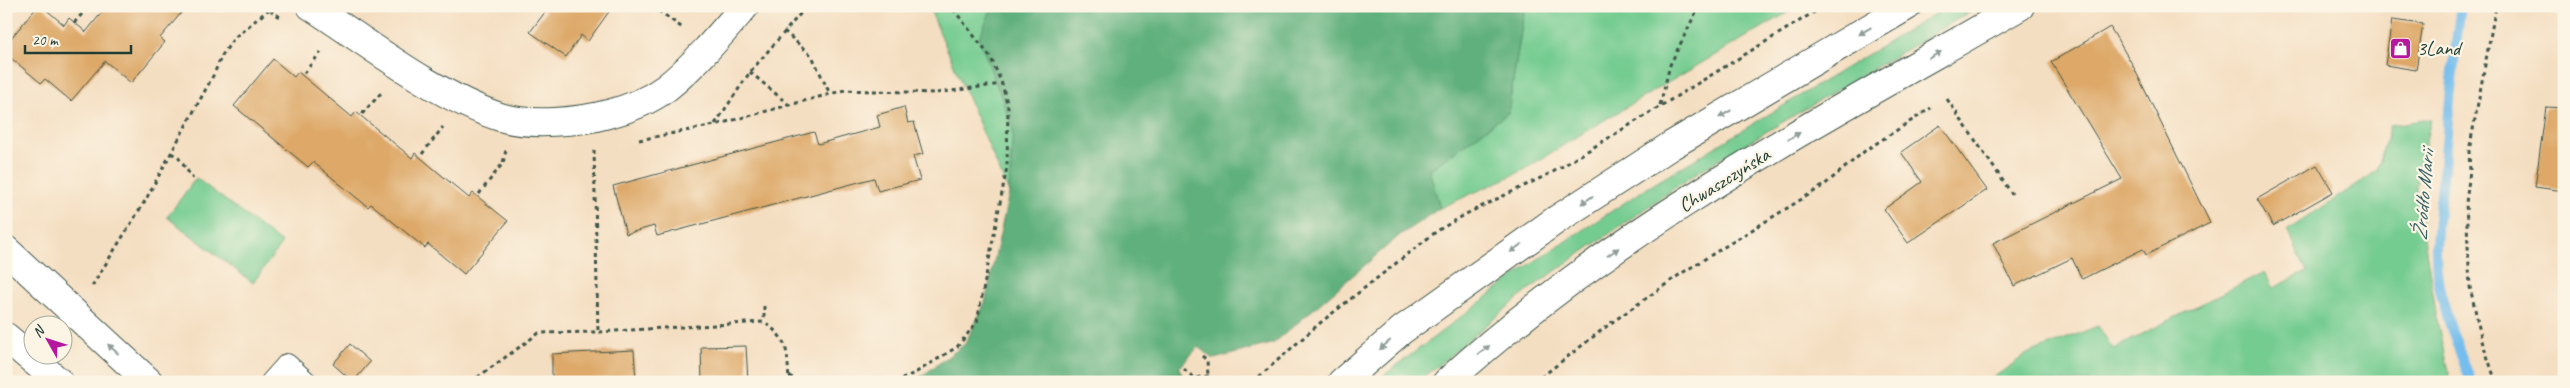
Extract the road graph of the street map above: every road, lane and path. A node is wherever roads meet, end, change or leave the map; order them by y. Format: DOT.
graph roads {
  1 [pos="89,6"];
  2 [pos="101,6"];
  3 [pos="273,6"];
  4 [pos="311,6"];
  5 [pos="652,6"];
  6 [pos="745,6"];
  7 [pos="807,6"];
  8 [pos="951,6"];
  9 [pos="1699,6"];
  10 [pos="1824,6"];
  11 [pos="1907,6"];
  12 [pos="2020,6"];
  13 [pos="2496,6"];
  14 [pos="104,10"];
  15 [pos="74,23"];
  16 [pos="689,23"];
  17 [pos="784,32"];
  18 [pos="324,47"];
  19 [pos="750,72"];
  20 [pos="304,73"];
  21 [pos="1002,84"];
  22 [pos="383,90"];
  23 [pos="830,94"];
  24 [pos="1947,99"];
  25 [pos="789,105"];
  26 [pos="1660,105"];
  27 [pos="1931,108"];
  28 [pos="362,114"];
  29 [pos="715,124"];
  30 [pos="445,125"];
  31 [pos="631,142"];
  32 [pos="603,148"];
  33 [pos="506,150"];
  34 [pos="170,154"];
  35 [pos="422,154"];
  36 [pos="193,179"];
  37 [pos="479,194"];
  38 [pos="2012,194"];
  39 [pos="6,250"];
  40 [pos="96,279"];
  41 [pos="764,306"];
  42 [pos="764,322"];
  43 [pos="598,332"];
  44 [pos="6,337"];
  45 [pos="1202,356"];
  46 [pos="1184,369"];
  47 [pos="788,376"];
  48 [pos="1208,376"];
  49 [pos="59,382"];
  50 [pos="149,382"];
  51 [pos="271,382"];
  52 [pos="308,382"];
  53 [pos="471,382"];
  54 [pos="789,382"];
  55 [pos="801,382"];
  56 [pos="894,382"];
  57 [pos="1215,382"];
  58 [pos="1253,382"];
  59 [pos="1342,382"];
  60 [pos="1446,382"];
  61 [pos="1535,382"];
  62 [pos="2496,382"];
  1 -- 15 [label="path"];
  2 -- 14 [label="path"];
  3 -- 34 [label="path"];
  4 -- 6 [label="main road"];
  5 -- 16 [label="path"];
  7 -- 17 [label="path"];
  8 -- 21 [label="path"];
  9 -- 26 [label="path"];
  10 -- 26 [label="path"];
  11 -- 59 [label="main road, one-way"];
  60 -- 12 [label="main road, Chwaszczyńska, one-way"];
  13 -- 62 [label="path"];
  17 -- 19 [label="path"];
  17 -- 23 [label="path"];
  18 -- 20 [label="path"];
  19 -- 25 [label="path"];
  19 -- 29 [label="path"];
  21 -- 23 [label="path"];
  21 -- 56 [label="path"];
  22 -- 28 [label="path"];
  23 -- 25 [label="path"];
  24 -- 38 [label="path"];
  25 -- 29 [label="path"];
  26 -- 58 [label="path"];
  27 -- 61 [label="path"];
  29 -- 31 [label="path"];
  30 -- 35 [label="path"];
  32 -- 43 [label="path"];
  33 -- 37 [label="path"];
  34 -- 36 [label="path"];
  34 -- 40 [label="path"];
  50 -- 39 [label="main road, one-way"];
  41 -- 42 [label="path"];
  42 -- 43 [label="path"];
  42 -- 47 [label="path"];
  43 -- 53 [label="path"];
  44 -- 49 [label="main road"];
  45 -- 48 [label="path"];
  46 -- 48 [label="path"];
  47 -- 54 [label="path"];
  47 -- 55 [label="path"];
  48 -- 57 [label="path"];
  51 -- 52 [label="lane"];
}
